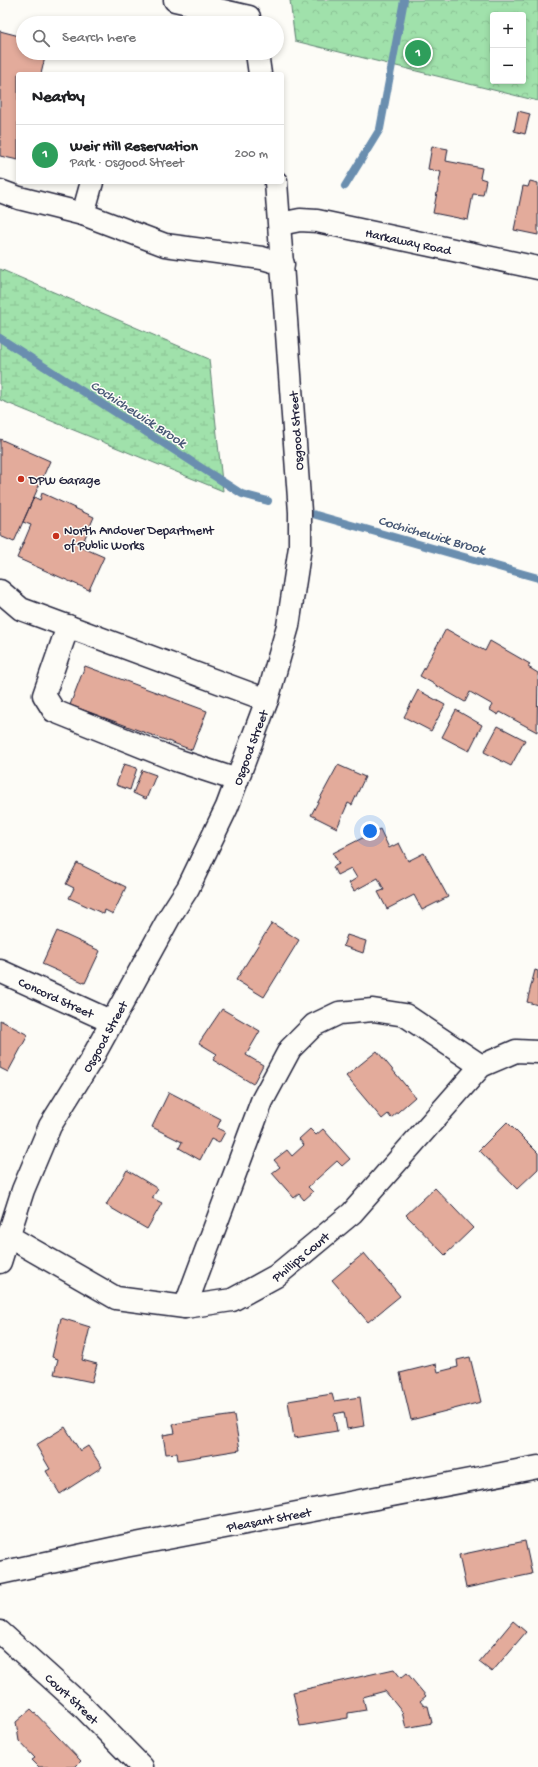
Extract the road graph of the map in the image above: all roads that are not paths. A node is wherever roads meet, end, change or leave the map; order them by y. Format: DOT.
graph roads {
  1 [pos="175,0"];
  2 [pos="248,13"];
  3 [pos="258,60"];
  4 [pos="260,72"];
  5 [pos="91,184"];
  6 [pos="276,184"];
  7 [pos="0,191"];
  8 [pos="83,214"];
  9 [pos="280,224"];
  10 [pos="283,264"];
  11 [pos="538,268"];
  12 [pos="0,591"];
  13 [pos="68,626"];
  14 [pos="267,700"];
  15 [pos="237,780"];
  16 [pos="0,971"];
  17 [pos="112,1022"];
  18 [pos="538,1052"];
  19 [pos="481,1066"];
  20 [pos="8,1236"];
  21 [pos="0,1262"];
  22 [pos="185,1307"];
  23 [pos="538,1466"];
  24 [pos="0,1573"];
  25 [pos="0,1632"];
  26 [pos="142,1767"];
  1 -- 2 [label="street"];
  3 -- 4 [label="street"];
  5 -- 8 [label="street"];
  6 -- 9 [label="street, Osgood Street"];
  7 -- 8 [label="street"];
  8 -- 10 [label="street"];
  9 -- 10 [label="street, Osgood Street"];
  9 -- 11 [label="street, Harkaway Road"];
  10 -- 14 [label="street, Osgood Street"];
  12 -- 13 [label="street"];
  13 -- 14 [label="street"];
  13 -- 15 [label="street"];
  14 -- 15 [label="street, Osgood Street"];
  15 -- 17 [label="street, Osgood Street"];
  16 -- 17 [label="street, Concord Street"];
  17 -- 20 [label="street, Osgood Street"];
  18 -- 19 [label="street, Phillips Court"];
  19 -- 22 [label="street, Phillips Court"];
  19 -- 22 [label="street"];
  20 -- 21 [label="street, Osgood Street"];
  20 -- 22 [label="street, Phillips Court"];
  23 -- 24 [label="street, Pleasant Street"];
  25 -- 26 [label="street, Court Street"];
}
